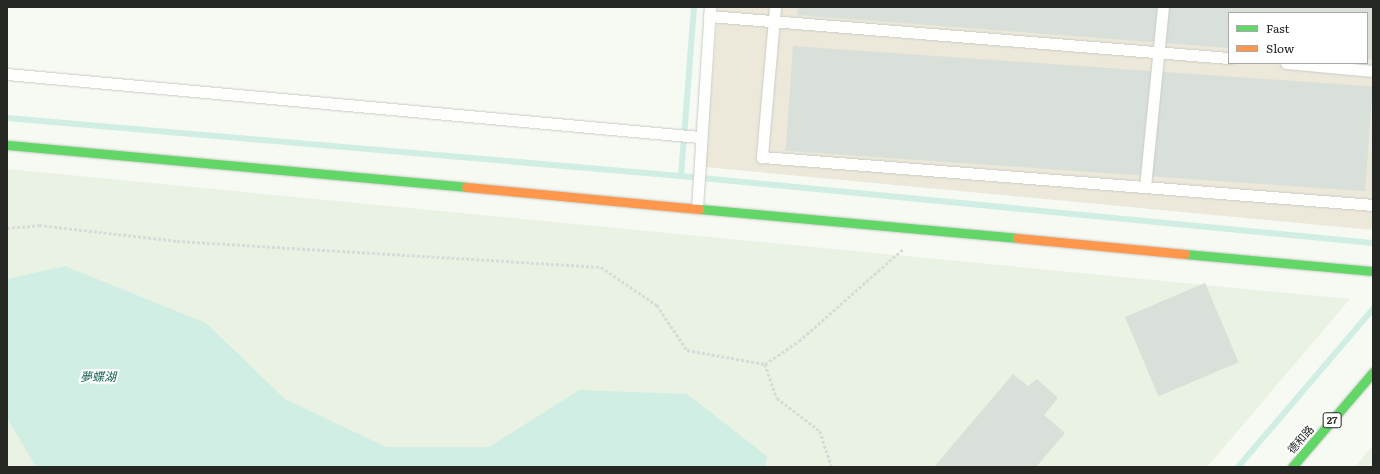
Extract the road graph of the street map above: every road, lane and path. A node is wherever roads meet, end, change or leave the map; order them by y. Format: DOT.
graph roads {
  1 [pos="775,7"];
  2 [pos="1162,7"];
  3 [pos="710,11"];
  4 [pos="774,19"];
  5 [pos="1158,52"];
  6 [pos="1228,58"];
  7 [pos="1297,64"];
  8 [pos="1373,71"];
  9 [pos="7,74"];
  10 [pos="699,138"];
  11 [pos="7,145"];
  12 [pos="1145,187"];
  13 [pos="1373,205"];
  14 [pos="697,208"];
  15 [pos="7,228"];
  16 [pos="926,230"];
  17 [pos="1373,271"];
  18 [pos="765,364"];
  19 [pos="1373,372"];
  20 [pos="832,467"];
  21 [pos="1292,467"];
  1 -- 4 [label="lane"];
  2 -- 5 [label="lane"];
  3 -- 4 [label="lane"];
  3 -- 10 [label="lane"];
  4 -- 5 [label="lane"];
  4 -- 12 [label="lane"];
  5 -- 6 [label="lane"];
  5 -- 12 [label="lane"];
  7 -- 8 [label="lane"];
  9 -- 10 [label="lane"];
  10 -- 14 [label="lane"];
  11 -- 14 [label="street"];
  12 -- 13 [label="lane"];
  14 -- 16 [label="street"];
  15 -- 18 [label="path"];
  16 -- 17 [label="street"];
  16 -- 18 [label="path"];
  18 -- 20 [label="path"];
  19 -- 21 [label="street, 德和路 / 27"];
}
